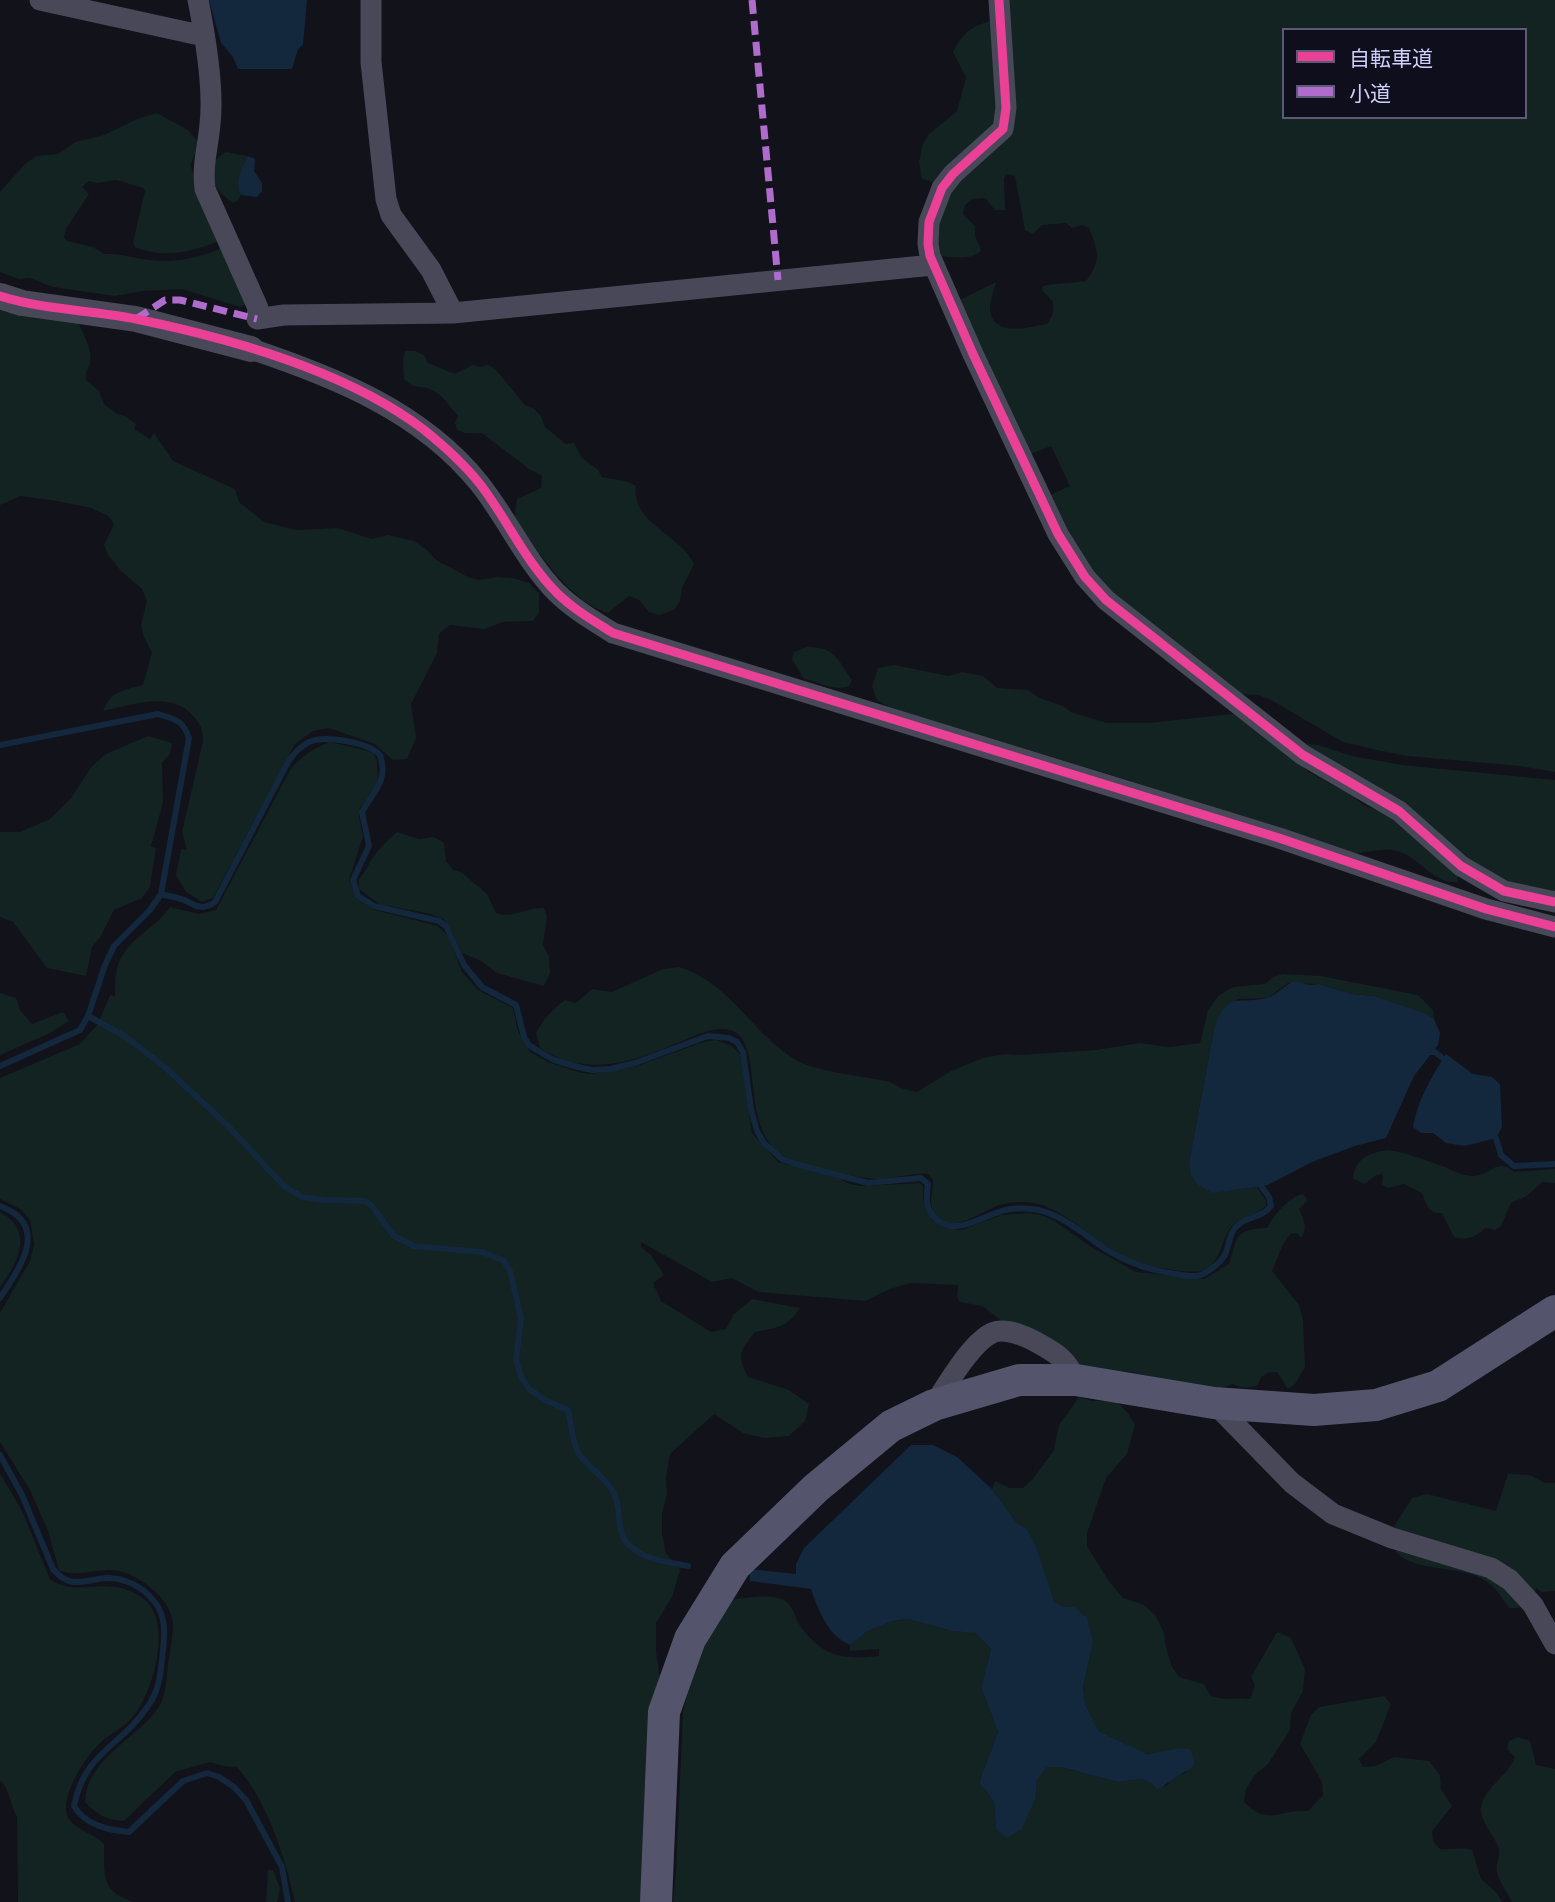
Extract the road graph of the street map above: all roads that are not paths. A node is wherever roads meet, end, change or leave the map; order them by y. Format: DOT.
graph roads {
  1 [pos="40,0"];
  2 [pos="198,0"];
  3 [pos="371,0"];
  4 [pos="999,0"];
  5 [pos="204,36"];
  6 [pos="933,265"];
  7 [pos="0,296"];
  8 [pos="453,313"];
  9 [pos="251,349"];
  10 [pos="1555,902"];
  11 [pos="1555,927"];
  12 [pos="1554,1313"];
  13 [pos="1076,1380"];
  14 [pos="1214,1403"];
  15 [pos="934,1405"];
  16 [pos="1555,1644"];
  17 [pos="656,1902"];
  1 -- 5 [label="street"];
  2 -- 5 [label="street"];
  3 -- 8 [label="street"];
  4 -- 6 [label="street"];
  5 -- 8 [label="street"];
  6 -- 8 [label="street"];
  6 -- 10 [label="street"];
  7 -- 9 [label="street"];
  9 -- 11 [label="street"];
  12 -- 14 [label="main road"];
  13 -- 14 [label="main road"];
  13 -- 15 [label="main road"];
  13 -- 15 [label="street"];
  14 -- 16 [label="street"];
  15 -- 17 [label="main road"];
}
